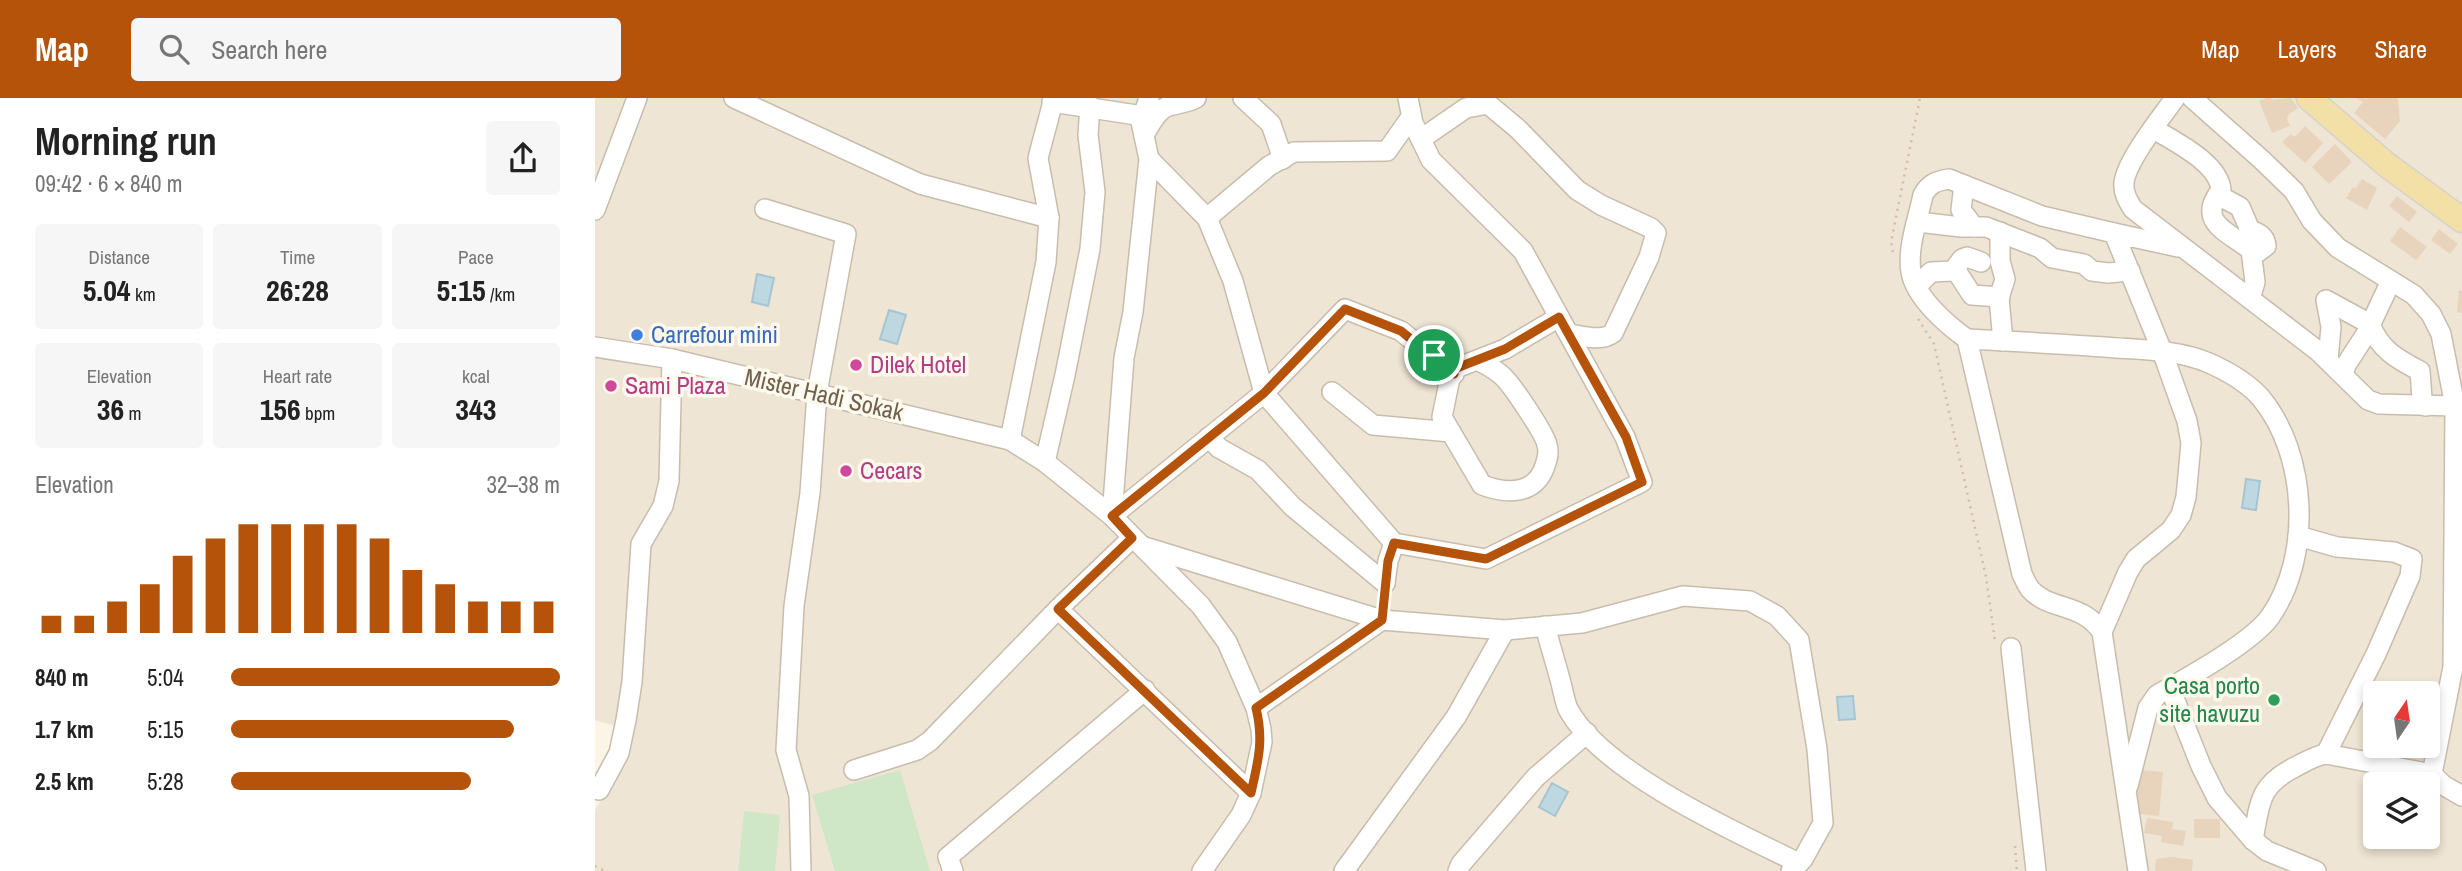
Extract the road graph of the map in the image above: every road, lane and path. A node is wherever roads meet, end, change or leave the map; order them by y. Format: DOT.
graph roads {
  1 [pos="637,98"];
  2 [pos="734,98"];
  3 [pos="1196,98"];
  4 [pos="1243,98"];
  5 [pos="1920,98"];
  6 [pos="2175,98"];
  7 [pos="2192,98"];
  8 [pos="2309,98"];
  9 [pos="1053,100"];
  10 [pos="1407,104"];
  11 [pos="1090,106"];
  12 [pos="1145,116"];
  13 [pos="2154,129"];
  14 [pos="1421,139"];
  15 [pos="1149,159"];
  16 [pos="1283,159"];
  17 [pos="1964,185"];
  18 [pos="765,209"];
  19 [pos="595,210"];
  20 [pos="2042,216"];
  21 [pos="1049,218"];
  22 [pos="1207,218"];
  23 [pos="2462,220"];
  24 [pos="1918,222"];
  25 [pos="1974,227"];
  26 [pos="2000,232"];
  27 [pos="2114,233"];
  28 [pos="2040,247"];
  29 [pos="2182,248"];
  30 [pos="1893,255"];
  31 [pos="1981,262"];
  32 [pos="1955,269"];
  33 [pos="2130,271"];
  34 [pos="2391,281"];
  35 [pos="1917,286"];
  36 [pos="2000,297"];
  37 [pos="2250,299"];
  38 [pos="1914,312"];
  39 [pos="1559,317"];
  40 [pos="2371,324"];
  41 [pos="1569,334"];
  42 [pos="1967,339"];
  43 [pos="2003,341"];
  44 [pos="595,347"];
  45 [pos="2162,351"];
  46 [pos="672,359"];
  47 [pos="1477,360"];
  48 [pos="2328,360"];
  49 [pos="2343,373"];
  50 [pos="1454,374"];
  51 [pos="1332,392"];
  52 [pos="817,393"];
  53 [pos="1264,393"];
  54 [pos="2426,406"];
  55 [pos="2455,406"];
  56 [pos="1451,432"];
  57 [pos="1209,437"];
  58 [pos="1010,440"];
  59 [pos="1045,462"];
  60 [pos="1112,516"];
  61 [pos="2298,536"];
  62 [pos="1137,542"];
  63 [pos="1394,543"];
  64 [pos="1058,609"];
  65 [pos="1382,620"];
  66 [pos="1545,626"];
  67 [pos="1504,629"];
  68 [pos="2102,632"];
  69 [pos="2003,645"];
  70 [pos="2170,688"];
  71 [pos="1145,691"];
  72 [pos="1256,708"];
  73 [pos="1587,733"];
  74 [pos="2326,754"];
  75 [pos="854,770"];
  76 [pos="2421,772"];
  77 [pos="2432,772"];
  78 [pos="2440,782"];
  79 [pos="599,790"];
  80 [pos="1251,793"];
  81 [pos="2126,794"];
  82 [pos="2462,796"];
  83 [pos="2015,835"];
  84 [pos="2253,841"];
  85 [pos="595,866"];
  86 [pos="1795,867"];
  87 [pos="1347,870"];
  88 [pos="605,871"];
  89 [pos="801,871"];
  90 [pos="954,871"];
  91 [pos="1202,871"];
  92 [pos="1458,871"];
  93 [pos="2017,871"];
  94 [pos="2036,871"];
  95 [pos="2139,871"];
  96 [pos="2316,871"];
  1 -- 19 [label="street"];
  2 -- 21 [label="street"];
  3 -- 12 [label="street"];
  4 -- 16 [label="street"];
  5 -- 30 [label="path"];
  6 -- 13 [label="street"];
  7 -- 34 [label="street"];
  8 -- 23 [label="main road"];
  9 -- 11 [label="street"];
  9 -- 21 [label="street"];
  10 -- 14 [label="street"];
  10 -- 16 [label="street"];
  11 -- 12 [label="street"];
  11 -- 59 [label="street"];
  12 -- 15 [label="street"];
  13 -- 29 [label="street"];
  13 -- 37 [label="street"];
  14 -- 39 [label="street"];
  14 -- 41 [label="street"];
  15 -- 22 [label="street"];
  15 -- 60 [label="street"];
  16 -- 22 [label="street"];
  17 -- 20 [label="street"];
  17 -- 24 [label="street"];
  17 -- 25 [label="street"];
  18 -- 52 [label="street"];
  20 -- 27 [label="street"];
  20 -- 28 [label="street"];
  21 -- 58 [label="street"];
  22 -- 53 [label="street"];
  24 -- 25 [label="street"];
  24 -- 35 [label="street"];
  25 -- 26 [label="street"];
  26 -- 28 [label="street"];
  26 -- 36 [label="street"];
  27 -- 29 [label="street"];
  27 -- 33 [label="street"];
  28 -- 33 [label="street"];
  29 -- 37 [label="street"];
  31 -- 32 [label="street"];
  32 -- 35 [label="street"];
  32 -- 36 [label="street"];
  33 -- 45 [label="street"];
  34 -- 40 [label="street"];
  34 -- 55 [label="street"];
  35 -- 42 [label="street"];
  36 -- 43 [label="street"];
  37 -- 48 [label="street"];
  38 -- 69 [label="path"];
  39 -- 41 [label="street"];
  39 -- 47 [label="street"];
  40 -- 48 [label="street"];
  40 -- 49 [label="street"];
  40 -- 54 [label="street"];
  41 -- 63 [label="street"];
  42 -- 43 [label="street"];
  42 -- 68 [label="street"];
  43 -- 45 [label="street"];
  44 -- 46 [label="street, Mister Hadi Sokak"];
  45 -- 61 [label="street"];
  45 -- 68 [label="street"];
  46 -- 52 [label="street, Mister Hadi Sokak"];
  46 -- 79 [label="street"];
  47 -- 50 [label="street"];
  47 -- 56 [label="street"];
  48 -- 49 [label="street"];
  49 -- 54 [label="street"];
  50 -- 53 [label="street"];
  50 -- 56 [label="street"];
  51 -- 56 [label="street"];
  52 -- 58 [label="street, Mister Hadi Sokak"];
  52 -- 89 [label="street"];
  53 -- 57 [label="street"];
  53 -- 63 [label="street"];
  54 -- 55 [label="street"];
  55 -- 77 [label="street"];
  57 -- 60 [label="street"];
  57 -- 63 [label="street"];
  58 -- 59 [label="street, Mister Hadi Sokak"];
  59 -- 60 [label="street, Mister Hadi Sokak"];
  60 -- 62 [label="street, Mister Hadi Sokak"];
  61 -- 70 [label="street"];
  61 -- 74 [label="street"];
  62 -- 64 [label="street"];
  62 -- 65 [label="street"];
  62 -- 72 [label="street, Mister Hadi Sokak"];
  64 -- 71 [label="street"];
  64 -- 75 [label="street"];
  65 -- 67 [label="street"];
  65 -- 72 [label="street"];
  66 -- 67 [label="street"];
  66 -- 73 [label="street"];
  66 -- 86 [label="street"];
  67 -- 87 [label="street"];
  68 -- 81 [label="street"];
  69 -- 94 [label="street"];
  70 -- 81 [label="street"];
  70 -- 84 [label="street"];
  71 -- 80 [label="street"];
  71 -- 90 [label="street"];
  72 -- 80 [label="street, Mister Hadi Sokak"];
  73 -- 86 [label="street"];
  73 -- 92 [label="street"];
  74 -- 76 [label="street"];
  74 -- 84 [label="street"];
  78 -- 82 [label="street"];
  80 -- 91 [label="street, Mister Hadi Sokak"];
  81 -- 95 [label="street"];
  83 -- 93 [label="path"];
  84 -- 96 [label="street"];
  85 -- 88 [label="path"];
}
